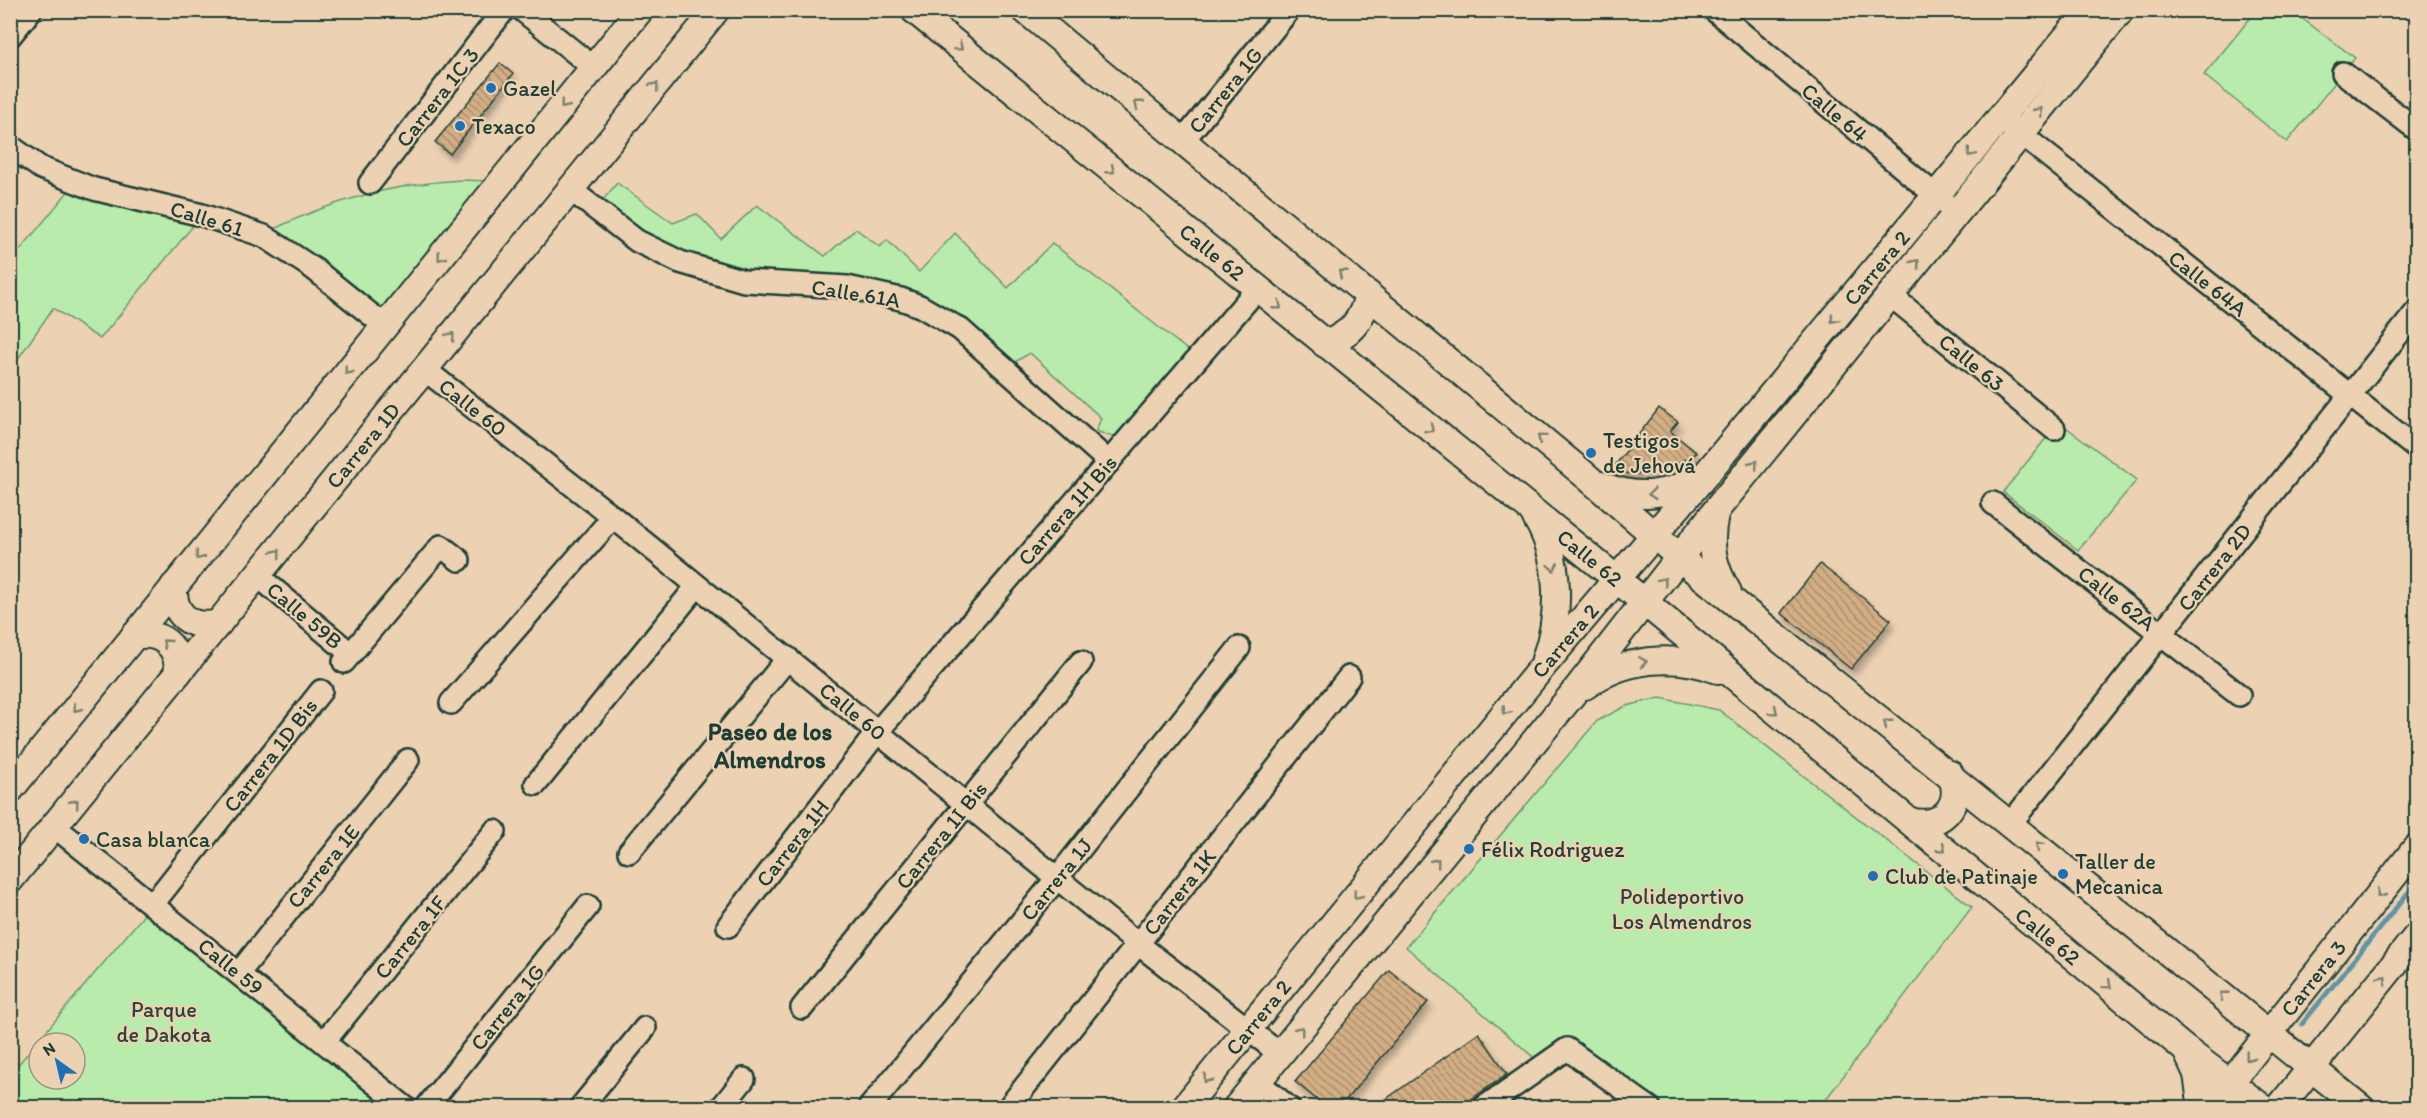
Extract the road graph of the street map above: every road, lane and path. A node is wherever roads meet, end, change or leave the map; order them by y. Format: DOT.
graph roads {
  1 [pos="31,10"];
  2 [pos="504,10"];
  3 [pos="522,10"];
  4 [pos="640,10"];
  5 [pos="716,10"];
  6 [pos="914,10"];
  7 [pos="1024,10"];
  8 [pos="1288,10"];
  9 [pos="1714,10"];
  10 [pos="2089,10"];
  11 [pos="2121,10"];
  12 [pos="10,36"];
  13 [pos="594,68"];
  14 [pos="2343,73"];
  15 [pos="2000,118"];
  16 [pos="2416,129"];
  17 [pos="2020,134"];
  18 [pos="1183,141"];
  19 [pos="10,146"];
  20 [pos="370,183"];
  21 [pos="571,190"];
  22 [pos="1936,195"];
  23 [pos="1957,213"];
  24 [pos="1257,289"];
  25 [pos="1368,294"];
  26 [pos="1890,295"];
  27 [pos="2416,312"];
  28 [pos="385,326"];
  29 [pos="1325,344"];
  30 [pos="424,369"];
  31 [pos="2350,395"];
  32 [pos="2054,429"];
  33 [pos="2416,448"];
  34 [pos="1108,462"];
  35 [pos="1706,474"];
  36 [pos="1586,475"];
  37 [pos="1994,503"];
  38 [pos="1717,509"];
  39 [pos="1533,513"];
  40 [pos="613,517"];
  41 [pos="1654,535"];
  42 [pos="1681,558"];
  43 [pos="459,560"];
  44 [pos="258,576"];
  45 [pos="1617,580"];
  46 [pos="174,586"];
  47 [pos="697,586"];
  48 [pos="1735,601"];
  49 [pos="1645,604"];
  50 [pos="219,623"];
  51 [pos="2162,633"];
  52 [pos="134,636"];
  53 [pos="1239,648"];
  54 [pos="788,658"];
  55 [pos="1081,662"];
  56 [pos="1543,666"];
  57 [pos="178,673"];
  58 [pos="1729,674"];
  59 [pos="1349,677"];
  60 [pos="321,691"];
  61 [pos="1572,695"];
  62 [pos="2239,695"];
  63 [pos="451,703"];
  64 [pos="878,732"];
  65 [pos="408,760"];
  66 [pos="1950,774"];
  67 [pos="536,784"];
  68 [pos="10,790"];
  69 [pos="966,804"];
  70 [pos="1908,820"];
  71 [pos="2011,823"];
  72 [pos="55,826"];
  73 [pos="495,831"];
  74 [pos="2416,848"];
  75 [pos="629,852"];
  76 [pos="1381,866"];
  77 [pos="1058,877"];
  78 [pos="10,880"];
  79 [pos="1414,890"];
  80 [pos="153,904"];
  81 [pos="588,906"];
  82 [pos="728,926"];
  83 [pos="2416,937"];
  84 [pos="1138,944"];
  85 [pos="239,972"];
  86 [pos="802,1008"];
  87 [pos="2349,1021"];
  88 [pos="645,1028"];
  89 [pos="1248,1028"];
  90 [pos="2268,1033"];
  91 [pos="324,1042"];
  92 [pos="2186,1050"];
  93 [pos="1280,1054"];
  94 [pos="2312,1068"];
  95 [pos="744,1079"];
  96 [pos="1257,1081"];
  97 [pos="2230,1082"];
  98 [pos="406,1107"];
  99 [pos="426,1107"];
  100 [pos="580,1107"];
  101 [pos="721,1107"];
  102 [pos="869,1107"];
  103 [pos="1008,1107"];
  104 [pos="1184,1107"];
  105 [pos="1236,1107"];
  106 [pos="1289,1107"];
  107 [pos="1483,1107"];
  108 [pos="1650,1107"];
  109 [pos="2202,1107"];
  110 [pos="2210,1107"];
  111 [pos="2264,1107"];
  112 [pos="2279,1107"];
  113 [pos="2361,1107"];
  1 -- 12 [label="street"];
  2 -- 20 [label="street, Carrera 1C 3"];
  3 -- 13 [label="street"];
  4 -- 13 [label="street"];
  21 -- 5 [label="street, Carrera 1D, one-way"];
  6 -- 24 [label="street, Calle 62, one-way"];
  18 -- 7 [label="street, one-way"];
  8 -- 18 [label="street, Carrera 1G"];
  9 -- 22 [label="street, Calle 64"];
  10 -- 15 [label="street, Carrera 2"];
  17 -- 11 [label="street, Carrera 2, one-way"];
  13 -- 28 [label="street, one-way"];
  14 -- 16 [label="street"];
  15 -- 17 [label="street, Calle 64A"];
  15 -- 22 [label="street, Carrera 2, one-way"];
  17 -- 23 [label="street, Carrera 2"];
  17 -- 31 [label="street, Calle 64A"];
  25 -- 18 [label="street, one-way"];
  19 -- 28 [label="street, Calle 61"];
  30 -- 21 [label="street, Carrera 1D, one-way"];
  21 -- 34 [label="street, Calle 61A"];
  22 -- 23 [label="street, Calle 64"];
  22 -- 35 [label="street, Carrera 2, one-way"];
  26 -- 23 [label="street, Carrera 2, one-way"];
  24 -- 29 [label="street, Calle 62, one-way"];
  24 -- 34 [label="street, Carrera 1H Bis"];
  25 -- 29 [label="street"];
  36 -- 25 [label="street, one-way"];
  26 -- 32 [label="street, Calle 63"];
  38 -- 26 [label="street, Carrera 2, one-way"];
  27 -- 31 [label="street, Carrera 2D"];
  28 -- 46 [label="street, one-way"];
  29 -- 39 [label="street, Calle 62, one-way"];
  30 -- 40 [label="street, Calle 60"];
  44 -- 30 [label="street, Carrera 1D, one-way"];
  31 -- 33 [label="street, Calle 64A"];
  31 -- 51 [label="street, Carrera 2D"];
  34 -- 64 [label="street, Carrera 1H Bis"];
  35 -- 36 [label="street, one-way"];
  35 -- 41 [label="street, Carrera 2"];
  36 -- 41 [label="street"];
  37 -- 51 [label="street, Calle 62A"];
  38 -- 42 [label="street, Carrera 2"];
  38 -- 48 [label="street"];
  39 -- 45 [label="street, Calle 62"];
  39 -- 56 [label="street, one-way"];
  40 -- 47 [label="street, Calle 60"];
  40 -- 63 [label="street"];
  41 -- 42 [label="street"];
  41 -- 45 [label="street, Carrera 2"];
  42 -- 48 [label="street"];
  49 -- 42 [label="street, Carrera 2, one-way"];
  43 -- 44 [label="street, Calle 59B"];
  44 -- 50 [label="street, Carrera 1D"];
  45 -- 49 [label="street, Calle 62"];
  45 -- 56 [label="street, Carrera 2"];
  46 -- 50 [label="street"];
  46 -- 52 [label="street"];
  47 -- 54 [label="street, Calle 60"];
  47 -- 67 [label="street"];
  66 -- 48 [label="street, one-way"];
  49 -- 58 [label="street, Calle 62"];
  49 -- 61 [label="street, Carrera 2"];
  50 -- 57 [label="street, Carrera 1D"];
  51 -- 62 [label="street, Calle 62A"];
  51 -- 71 [label="street, Carrera 2D"];
  57 -- 52 [label="street, one-way"];
  52 -- 68 [label="street, one-way"];
  53 -- 77 [label="street, Carrera 1J"];
  54 -- 64 [label="street, Calle 60"];
  54 -- 75 [label="street"];
  55 -- 69 [label="street, Carrera 1I Bis"];
  56 -- 76 [label="street, Carrera 2, one-way"];
  72 -- 57 [label="street, Carrera 1D, one-way"];
  61 -- 58 [label="street, one-way"];
  58 -- 70 [label="street, Calle 62, one-way"];
  59 -- 84 [label="street, Carrera 1K"];
  60 -- 80 [label="street, Carrera 1D Bis"];
  79 -- 61 [label="street, Carrera 2, one-way"];
  64 -- 69 [label="street, Calle 60"];
  64 -- 82 [label="street, Carrera 1H"];
  65 -- 85 [label="street, Carrera 1E"];
  66 -- 70 [label="street"];
  66 -- 71 [label="street"];
  69 -- 77 [label="street, Calle 60"];
  69 -- 86 [label="street, Carrera 1I Bis"];
  70 -- 92 [label="street, Calle 62, one-way"];
  90 -- 71 [label="street, one-way"];
  72 -- 78 [label="street, Carrera 1D"];
  72 -- 80 [label="street, Calle 59"];
  73 -- 91 [label="street, Carrera 1F"];
  74 -- 90 [label="street, Carrera 3, one-way"];
  76 -- 79 [label="street"];
  76 -- 89 [label="street, Carrera 2, one-way"];
  77 -- 84 [label="street, Calle 60"];
  77 -- 102 [label="street, Carrera 1J"];
  93 -- 79 [label="street, Carrera 2, one-way"];
  80 -- 85 [label="street, Calle 59"];
  81 -- 99 [label="street, Carrera 1G"];
  87 -- 83 [label="street, one-way"];
  84 -- 89 [label="street, Calle 60"];
  84 -- 103 [label="street, Carrera 1K"];
  85 -- 91 [label="street, Calle 59"];
  87 -- 94 [label="street"];
  87 -- 113 [label="street"];
  88 -- 100 [label="street"];
  89 -- 93 [label="street, Calle 60"];
  89 -- 104 [label="street, Carrera 2, one-way"];
  90 -- 94 [label="street"];
  90 -- 97 [label="street, Carrera 3, one-way"];
  91 -- 98 [label="street, Calle 59"];
  92 -- 97 [label="street, Calle 62"];
  92 -- 109 [label="street"];
  93 -- 96 [label="street, Carrera 2"];
  94 -- 112 [label="street"];
  94 -- 113 [label="street"];
  95 -- 101 [label="street"];
  96 -- 105 [label="street, Carrera 2"];
  96 -- 106 [label="street"];
  97 -- 110 [label="street, Carrera 3"];
  97 -- 111 [label="street, Calle 62"];
  107 -- 108 [label="street"];
}
